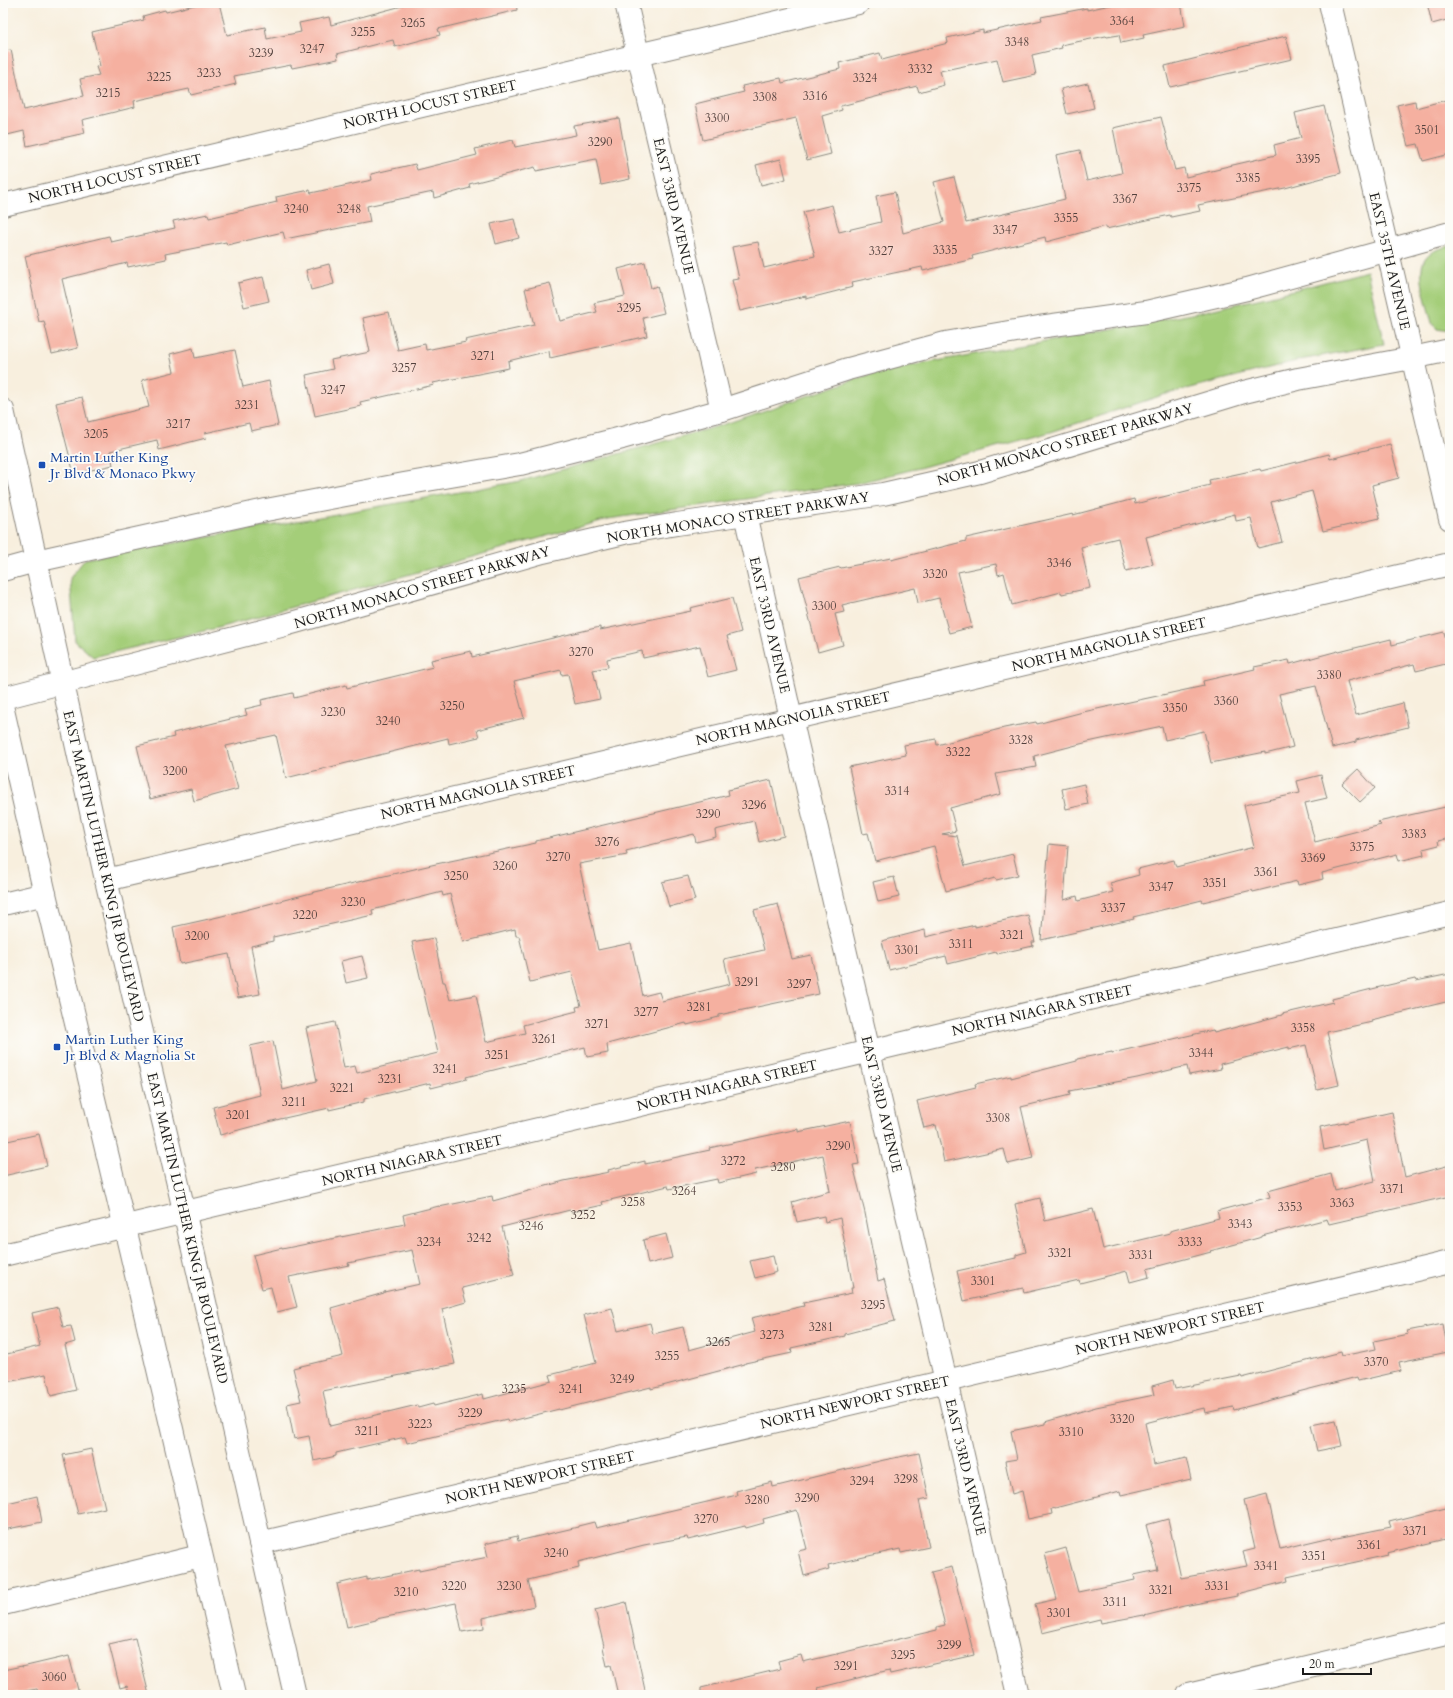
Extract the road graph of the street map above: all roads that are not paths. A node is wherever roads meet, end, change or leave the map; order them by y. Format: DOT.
graph roads {
  1 [pos="626,3"];
  2 [pos="858,3"];
  3 [pos="1330,3"];
  4 [pos="638,55"];
  5 [pos="3,205"];
  6 [pos="1450,233"];
  7 [pos="1387,250"];
  8 [pos="1450,350"];
  9 [pos="1412,358"];
  10 [pos="3,410"];
  11 [pos="722,410"];
  12 [pos="745,514"];
  13 [pos="1450,519"];
  14 [pos="36,562"];
  15 [pos="1450,564"];
  16 [pos="3,570"];
  17 [pos="62,682"];
  18 [pos="3,698"];
  19 [pos="3,710"];
  20 [pos="791,718"];
  21 [pos="106,880"];
  22 [pos="34,897"];
  23 [pos="3,904"];
  24 [pos="1450,912"];
  25 [pos="870,1052"];
  26 [pos="185,1213"];
  27 [pos="124,1226"];
  28 [pos="3,1255"];
  29 [pos="1450,1262"];
  30 [pos="946,1381"];
  31 [pos="260,1543"];
  32 [pos="200,1556"];
  33 [pos="3,1604"];
  34 [pos="1450,1633"];
  35 [pos="234,1695"];
  36 [pos="295,1695"];
  37 [pos="1018,1695"];
  38 [pos="1188,1695"];
  1 -- 4 [label="street, EAST 33RD AVENUE"];
  2 -- 4 [label="street, NORTH LOCUST STREET"];
  3 -- 7 [label="street, EAST 35TH AVENUE"];
  4 -- 5 [label="street, NORTH LOCUST STREET"];
  4 -- 11 [label="street, EAST 33RD AVENUE"];
  6 -- 7 [label="street"];
  7 -- 9 [label="street, EAST 35TH AVENUE"];
  7 -- 11 [label="street"];
  8 -- 9 [label="street, NORTH MONACO STREET PARKWAY"];
  9 -- 12 [label="street, NORTH MONACO STREET PARKWAY"];
  9 -- 13 [label="street, EAST 35TH AVENUE"];
  10 -- 14 [label="street, EAST MARTIN LUTHER KING JR BOULEVARD"];
  11 -- 14 [label="street"];
  12 -- 17 [label="street, NORTH MONACO STREET PARKWAY"];
  12 -- 20 [label="street, EAST 33RD AVENUE"];
  14 -- 16 [label="street"];
  14 -- 17 [label="street, EAST MARTIN LUTHER KING JR BOULEVARD"];
  15 -- 20 [label="street, NORTH MAGNOLIA STREET"];
  17 -- 18 [label="street, NORTH MONACO STREET PARKWAY"];
  17 -- 21 [label="street, EAST MARTIN LUTHER KING JR BOULEVARD"];
  19 -- 22 [label="street"];
  20 -- 21 [label="street, NORTH MAGNOLIA STREET"];
  20 -- 25 [label="street, EAST 33RD AVENUE"];
  21 -- 26 [label="street, EAST MARTIN LUTHER KING JR BOULEVARD"];
  22 -- 23 [label="street"];
  22 -- 27 [label="street"];
  24 -- 25 [label="street, NORTH NIAGARA STREET"];
  25 -- 26 [label="street, NORTH NIAGARA STREET"];
  25 -- 30 [label="street, EAST 33RD AVENUE"];
  26 -- 27 [label="street, NORTH NIAGARA STREET"];
  26 -- 31 [label="street, EAST MARTIN LUTHER KING JR BOULEVARD"];
  27 -- 28 [label="street, NORTH NIAGARA STREET"];
  27 -- 32 [label="street"];
  29 -- 30 [label="street, NORTH NEWPORT STREET"];
  30 -- 31 [label="street, NORTH NEWPORT STREET"];
  30 -- 37 [label="street, EAST 33RD AVENUE"];
  31 -- 36 [label="street, EAST MARTIN LUTHER KING JR BOULEVARD"];
  32 -- 33 [label="street"];
  32 -- 35 [label="street"];
  34 -- 38 [label="street"];
}
